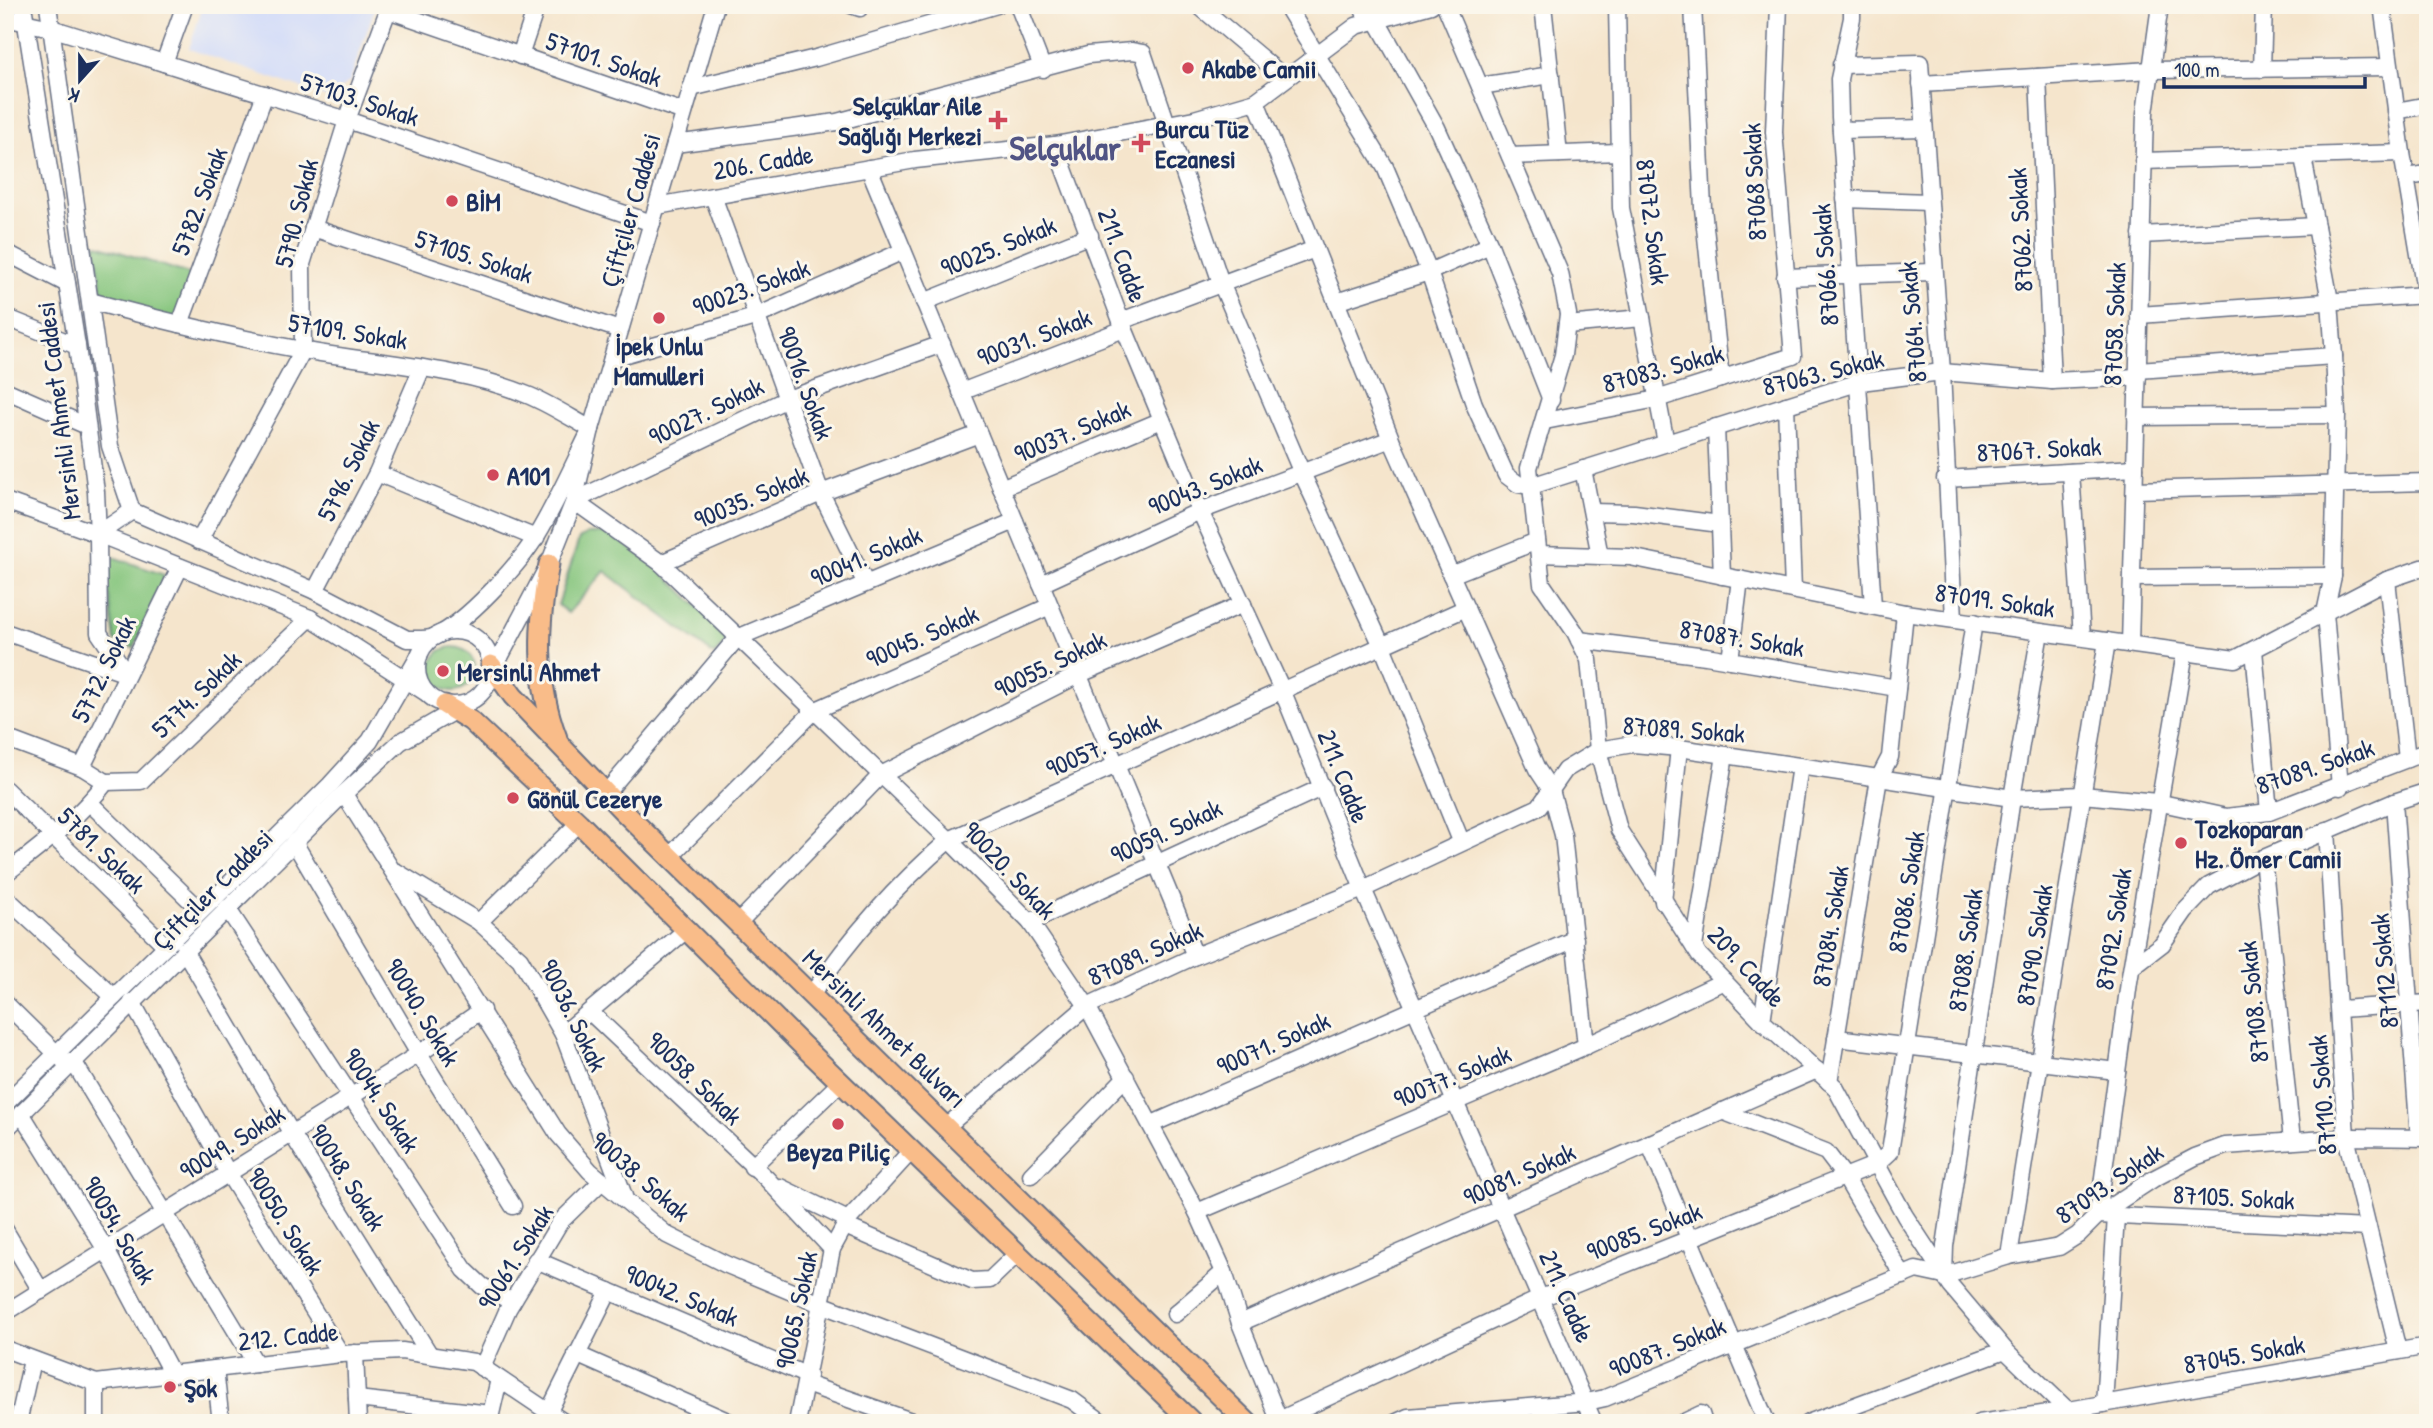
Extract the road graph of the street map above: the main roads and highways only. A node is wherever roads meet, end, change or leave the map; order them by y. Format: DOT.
graph roads {
  1 [pos="549,564"];
  2 [pos="491,670"];
  3 [pos="456,706"];
  4 [pos="560,746"];
  5 [pos="1194,1423"];
  6 [pos="1248,1423"];
  1 -- 4 [label="main road"];
  2 -- 4 [label="main road, Mersinli Ahmet Bulvarı"];
  3 -- 5 [label="main road"];
  4 -- 6 [label="main road, Mersinli Ahmet Bulvarı"];
}
